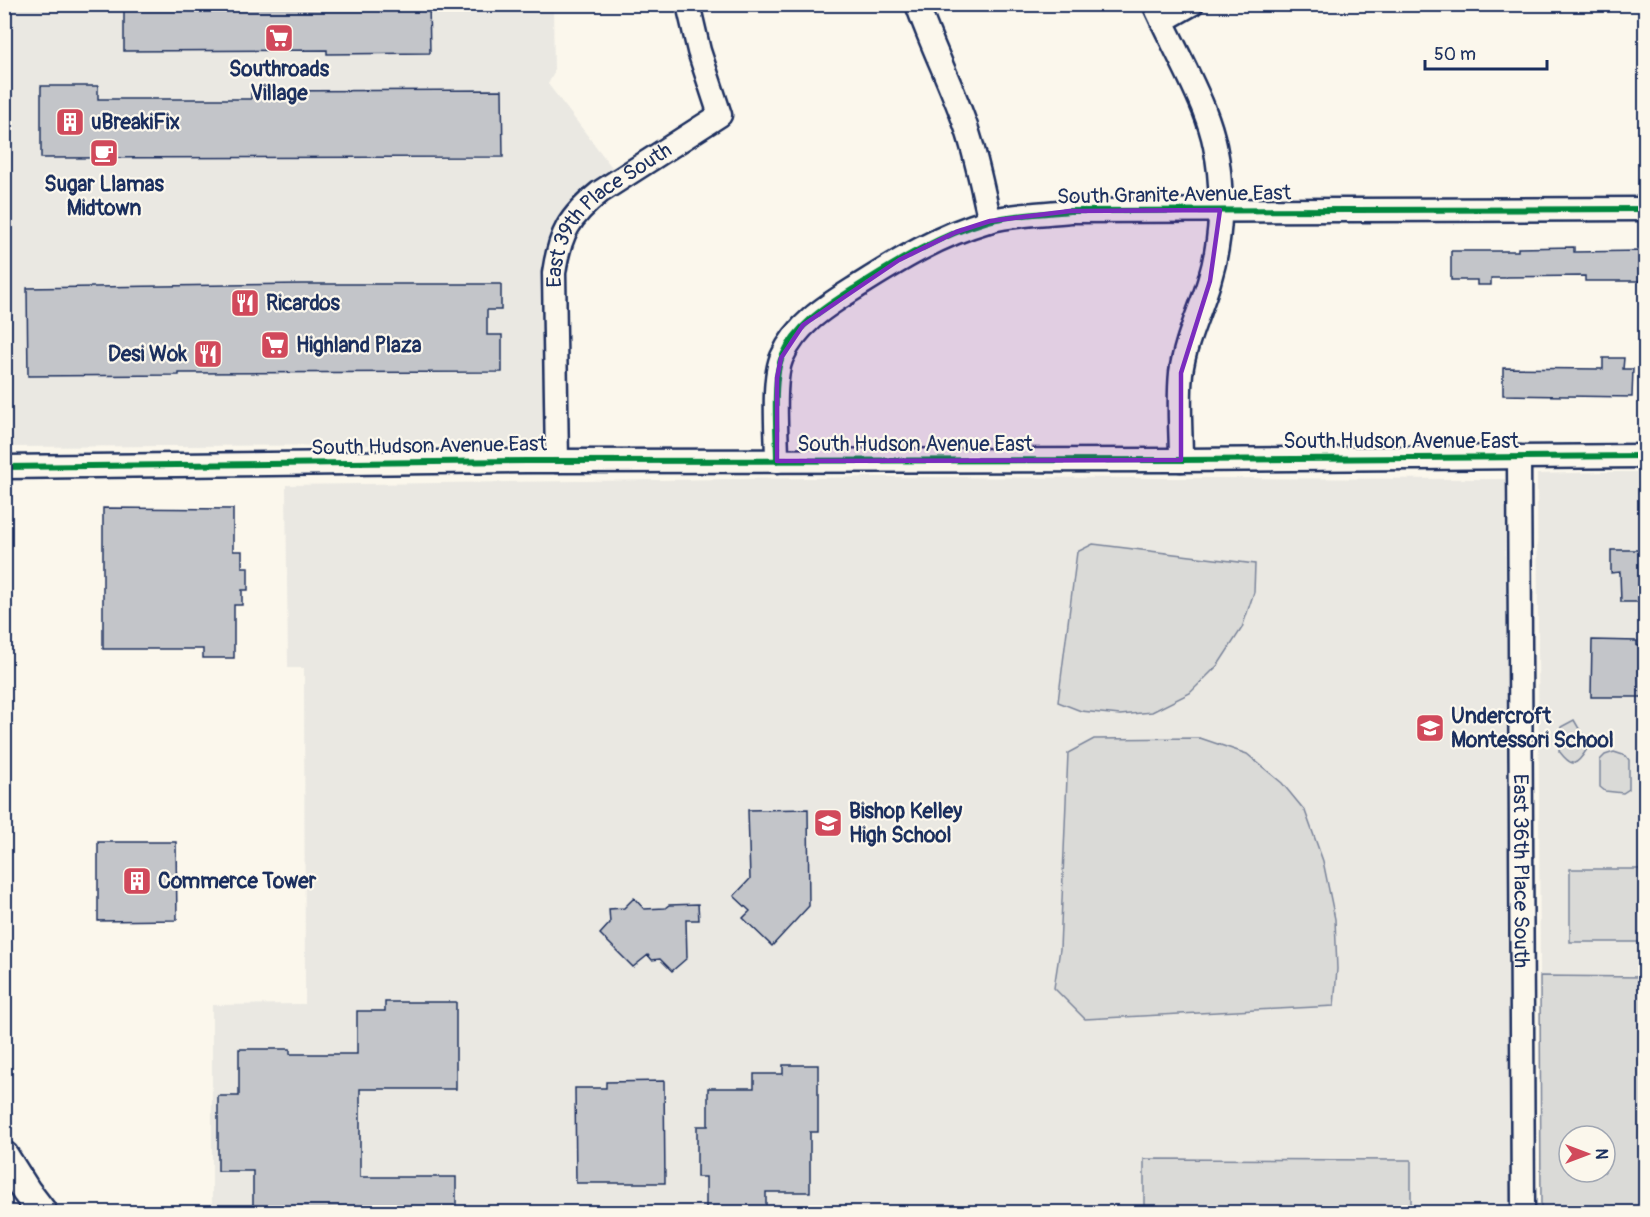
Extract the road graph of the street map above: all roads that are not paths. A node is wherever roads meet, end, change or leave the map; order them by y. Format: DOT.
graph roads {
  1 [pos="688,4"];
  2 [pos="917,4"];
  3 [pos="1192,4"];
  4 [pos="1158,13"];
  5 [pos="1646,209"];
  6 [pos="1220,210"];
  7 [pos="990,221"];
  8 [pos="1646,456"];
  9 [pos="1519,457"];
  10 [pos="1181,459"];
  11 [pos="777,461"];
  12 [pos="557,462"];
  13 [pos="4,467"];
  14 [pos="4,1156"];
  15 [pos="42,1212"];
  16 [pos="1523,1212"];
  1 -- 12 [label="street, East 39th Place South"];
  2 -- 7 [label="street"];
  3 -- 4 [label="street"];
  4 -- 6 [label="street"];
  5 -- 6 [label="street, South Granite Avenue East"];
  6 -- 7 [label="street, South Granite Avenue East"];
  6 -- 10 [label="street"];
  7 -- 11 [label="street, South Granite Avenue East"];
  8 -- 9 [label="street, South Hudson Avenue East"];
  9 -- 10 [label="street, South Hudson Avenue East"];
  9 -- 16 [label="street, East 36th Place South"];
  10 -- 11 [label="street, South Hudson Avenue East"];
  11 -- 12 [label="street, South Hudson Avenue East"];
  12 -- 13 [label="street, South Hudson Avenue East"];
  14 -- 15 [label="main road"];
}
